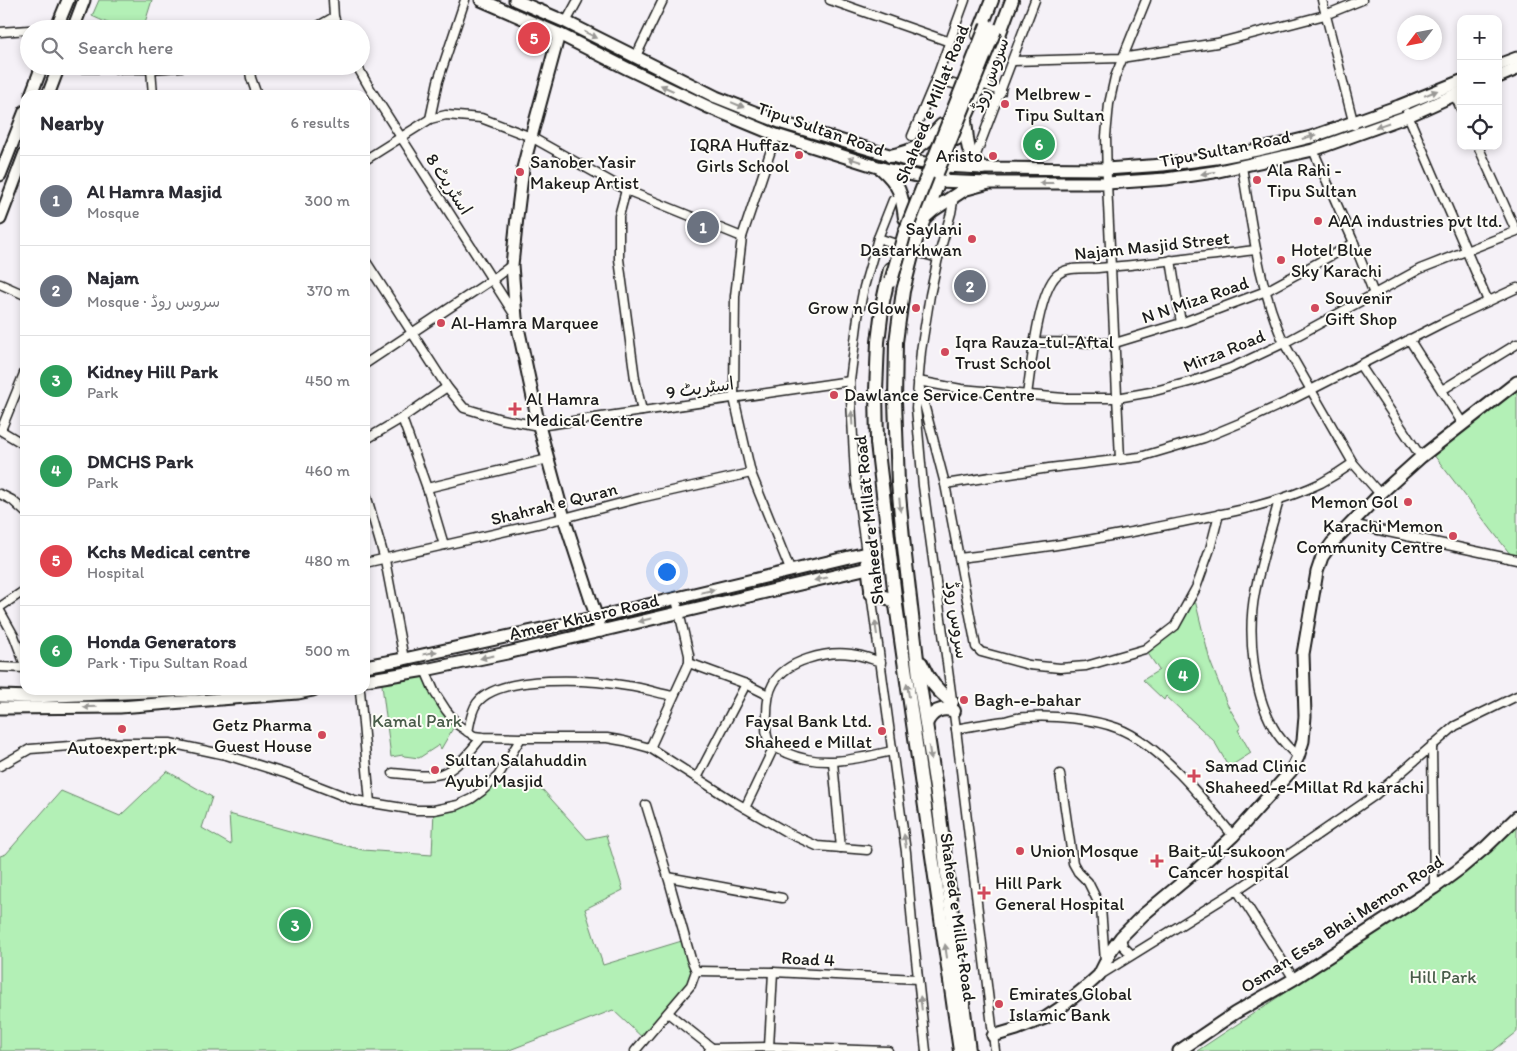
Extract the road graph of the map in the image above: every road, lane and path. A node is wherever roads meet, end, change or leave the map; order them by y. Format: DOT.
graph roads {
  1 [pos="68,0"];
  2 [pos="84,0"];
  3 [pos="333,0"];
  4 [pos="465,0"];
  5 [pos="480,0"];
  6 [pos="515,0"];
  7 [pos="578,0"];
  8 [pos="663,0"];
  9 [pos="830,0"];
  10 [pos="966,0"];
  11 [pos="992,0"];
  12 [pos="998,0"];
  13 [pos="1007,0"];
  14 [pos="1012,0"];
  15 [pos="1035,0"];
  16 [pos="1146,0"];
  17 [pos="1322,0"];
  18 [pos="1362,0"];
  19 [pos="1325,15"];
  20 [pos="334,17"];
  21 [pos="60,20"];
  22 [pos="76,20"];
  23 [pos="329,20"];
  24 [pos="335,20"];
  25 [pos="566,22"];
  26 [pos="991,28"];
  27 [pos="20,31"];
  28 [pos="0,32"];
  29 [pos="559,34"];
  30 [pos="950,42"];
  31 [pos="636,56"];
  32 [pos="1121,58"];
  33 [pos="1517,58"];
  34 [pos="1013,61"];
  35 [pos="1502,64"];
  36 [pos="1517,69"];
  37 [pos="628,70"];
  38 [pos="39,75"];
  39 [pos="55,75"];
  40 [pos="151,75"];
  41 [pos="250,75"];
  42 [pos="362,75"];
  43 [pos="1502,75"];
  44 [pos="936,79"];
  45 [pos="1457,83"];
  46 [pos="980,84"];
  47 [pos="957,85"];
  48 [pos="33,90"];
  49 [pos="50,90"];
  50 [pos="153,90"];
  51 [pos="255,90"];
  52 [pos="370,90"];
  53 [pos="370,90"];
  54 [pos="1001,92"];
  55 [pos="1457,93"];
  56 [pos="1403,104"];
  57 [pos="1408,116"];
  58 [pos="430,119"];
  59 [pos="20,121"];
  60 [pos="965,121"];
  61 [pos="1353,122"];
  62 [pos="942,125"];
  63 [pos="1356,134"];
  64 [pos="776,135"];
  65 [pos="531,136"];
  66 [pos="912,136"];
  67 [pos="401,137"];
  68 [pos="934,143"];
  69 [pos="953,147"];
  70 [pos="1313,150"];
  71 [pos="1480,150"];
  72 [pos="890,156"];
  73 [pos="3,157"];
  74 [pos="370,157"];
  75 [pos="926,164"];
  76 [pos="978,164"];
  77 [pos="20,165"];
  78 [pos="944,166"];
  79 [pos="1242,167"];
  80 [pos="881,168"];
  81 [pos="1106,169"];
  82 [pos="20,173"];
  83 [pos="0,175"];
  84 [pos="919,183"];
  85 [pos="987,183"];
  86 [pos="1107,183"];
  87 [pos="937,186"];
  88 [pos="626,190"];
  89 [pos="954,196"];
  90 [pos="893,200"];
  91 [pos="905,218"];
  92 [pos="924,218"];
  93 [pos="0,219"];
  94 [pos="1517,231"];
  95 [pos="742,237"];
  96 [pos="878,238"];
  97 [pos="1354,243"];
  98 [pos="896,244"];
  99 [pos="1256,250"];
  100 [pos="913,251"];
  101 [pos="1466,251"];
  102 [pos="938,258"];
  103 [pos="1171,260"];
  104 [pos="512,265"];
  105 [pos="1111,267"];
  106 [pos="370,268"];
  107 [pos="493,280"];
  108 [pos="895,282"];
  109 [pos="0,284"];
  110 [pos="1517,288"];
  111 [pos="1266,291"];
  112 [pos="20,293"];
  113 [pos="1374,294"];
  114 [pos="1488,301"];
  115 [pos="516,318"];
  116 [pos="1181,323"];
  117 [pos="412,333"];
  118 [pos="1409,340"];
  119 [pos="1034,342"];
  120 [pos="1115,343"];
  121 [pos="1284,343"];
  122 [pos="1517,344"];
  123 [pos="370,361"];
  124 [pos="1360,365"];
  125 [pos="850,381"];
  126 [pos="918,381"];
  127 [pos="1517,382"];
  128 [pos="20,383"];
  129 [pos="447,387"];
  130 [pos="1310,390"];
  131 [pos="1442,390"];
  132 [pos="1027,395"];
  133 [pos="734,398"];
  134 [pos="1117,398"];
  135 [pos="642,411"];
  136 [pos="402,418"];
  137 [pos="1463,424"];
  138 [pos="539,426"];
  139 [pos="0,430"];
  140 [pos="370,437"];
  141 [pos="20,442"];
  142 [pos="1421,457"];
  143 [pos="548,459"];
  144 [pos="1120,459"];
  145 [pos="1353,463"];
  146 [pos="751,473"];
  147 [pos="898,483"];
  148 [pos="945,484"];
  149 [pos="427,488"];
  150 [pos="0,494"];
  151 [pos="1380,494"];
  152 [pos="1279,500"];
  153 [pos="20,507"];
  154 [pos="370,507"];
  155 [pos="1219,514"];
  156 [pos="564,518"];
  157 [pos="885,519"];
  158 [pos="1351,524"];
  159 [pos="444,545"];
  160 [pos="866,553"];
  161 [pos="958,558"];
  162 [pos="386,560"];
  163 [pos="1517,560"];
  164 [pos="370,563"];
  165 [pos="868,568"];
  166 [pos="791,572"];
  167 [pos="892,576"];
  168 [pos="20,593"];
  169 [pos="871,593"];
  170 [pos="676,599"];
  171 [pos="896,605"];
  172 [pos="0,607"];
  173 [pos="0,612"];
  174 [pos="680,612"];
  175 [pos="597,617"];
  176 [pos="601,631"];
  177 [pos="20,652"];
  178 [pos="917,654"];
  179 [pos="404,659"];
  180 [pos="881,662"];
  181 [pos="689,663"];
  182 [pos="370,665"];
  183 [pos="20,666"];
  184 [pos="0,667"];
  185 [pos="425,670"];
  186 [pos="370,679"];
  187 [pos="746,684"];
  188 [pos="76,695"];
  189 [pos="120,695"];
  190 [pos="175,695"];
  191 [pos="360,695"];
  192 [pos="768,695"];
  193 [pos="0,696"];
  194 [pos="673,696"];
  195 [pos="1517,696"];
  196 [pos="32,698"];
  197 [pos="120,707"];
  198 [pos="953,707"];
  199 [pos="0,708"];
  200 [pos="926,724"];
  201 [pos="956,729"];
  202 [pos="468,732"];
  203 [pos="482,737"];
  204 [pos="521,738"];
  205 [pos="1432,745"];
  206 [pos="774,747"];
  207 [pos="650,748"];
  208 [pos="892,751"];
  209 [pos="1298,757"];
  210 [pos="833,762"];
  211 [pos="0,766"];
  212 [pos="393,773"];
  213 [pos="1060,774"];
  214 [pos="697,778"];
  215 [pos="370,803"];
  216 [pos="646,804"];
  217 [pos="745,808"];
  218 [pos="1517,817"];
  219 [pos="1233,836"];
  220 [pos="841,848"];
  221 [pos="867,850"];
  222 [pos="668,877"];
  223 [pos="1434,888"];
  224 [pos="1237,890"];
  225 [pos="782,898"];
  226 [pos="1121,938"];
  227 [pos="1132,954"];
  228 [pos="1106,963"];
  229 [pos="696,971"];
  230 [pos="773,972"];
  231 [pos="1099,975"];
  232 [pos="918,979"];
  233 [pos="1294,979"];
  234 [pos="668,1013"];
  235 [pos="993,1036"];
  236 [pos="770,1047"];
  237 [pos="711,1049"];
  238 [pos="814,1050"];
  239 [pos="635,1051"];
  240 [pos="888,1051"];
  241 [pos="926,1051"];
  242 [pos="960,1051"];
  243 [pos="969,1051"];
  244 [pos="995,1051"];
  245 [pos="1179,1051"];
  1 -- 21 [label="main road"];
  2 -- 22 [label="main road"];
  3 -- 20 [label="street"];
  4 -- 58 [label="street"];
  5 -- 29 [label="main road, Tipu Sultan Road"];
  6 -- 25 [label="main road, Tipu Sultan Road"];
  7 -- 25 [label="street"];
  8 -- 31 [label="street"];
  9 -- 30 [label="street"];
  10 -- 30 [label="street"];
  11 -- 47 [label="main road, Shaheed e Millat Road"];
  12 -- 26 [label="main road"];
  13 -- 26 [label="main road"];
  14 -- 46 [label="main road, Shaheed e Millat Road"];
  15 -- 34 [label="street, سروس روڈ"];
  16 -- 32 [label="street"];
  17 -- 19 [label="street"];
  18 -- 19 [label="street"];
  19 -- 32 [label="street"];
  19 -- 61 [label="street"];
  20 -- 23 [label="street"];
  20 -- 24 [label="street"];
  25 -- 31 [label="main road, Tipu Sultan Road, one-way"];
  26 -- 108 [label="main road, bridge"];
  27 -- 28 [label="street"];
  29 -- 37 [label="main road, Tipu Sultan Road"];
  29 -- 65 [label="main road"];
  30 -- 44 [label="street"];
  31 -- 37 [label="main road"];
  31 -- 72 [label="main road, Tipu Sultan Road, one-way"];
  32 -- 34 [label="street"];
  32 -- 81 [label="street"];
  33 -- 35 [label="main road"];
  34 -- 54 [label="street, سروس روڈ"];
  36 -- 43 [label="main road"];
  64 -- 37 [label="main road, Tipu Sultan Road, one-way"];
  38 -- 48 [label="main road"];
  39 -- 49 [label="main road"];
  40 -- 50 [label="street"];
  41 -- 51 [label="street"];
  42 -- 52 [label="street, اسٹریٹ 8"];
  44 -- 47 [label="street"];
  44 -- 66 [label="street"];
  56 -- 45 [label="main road, Tipu Sultan Road, one-way"];
  46 -- 54 [label="street"];
  46 -- 60 [label="main road, Shaheed e Millat Road"];
  47 -- 62 [label="main road, Shaheed e Millat Road"];
  53 -- 67 [label="street, اسٹریٹ 8"];
  54 -- 76 [label="street, سروس روڈ"];
  55 -- 57 [label="main road, Tipu Sultan Road"];
  56 -- 57 [label="street"];
  56 -- 61 [label="main road, Tipu Sultan Road"];
  57 -- 63 [label="main road, Tipu Sultan Road, one-way"];
  57 -- 101 [label="street"];
  58 -- 65 [label="street"];
  58 -- 67 [label="street"];
  59 -- 73 [label="main road"];
  60 -- 69 [label="main road, Shaheed e Millat Road"];
  60 -- 76 [label="main road"];
  61 -- 63 [label="street"];
  81 -- 61 [label="main road, Tipu Sultan Road, one-way"];
  62 -- 68 [label="main road, Shaheed e Millat Road"];
  62 -- 72 [label="main road"];
  63 -- 70 [label="main road, Tipu Sultan Road"];
  80 -- 64 [label="main road, Tipu Sultan Road, one-way"];
  64 -- 95 [label="street"];
  65 -- 88 [label="street"];
  65 -- 104 [label="main road"];
  67 -- 74 [label="street"];
  67 -- 107 [label="street, اسٹریٹ 8"];
  68 -- 69 [label="main road"];
  68 -- 75 [label="main road, Shaheed e Millat Road"];
  69 -- 78 [label="main road, Shaheed e Millat Road"];
  70 -- 79 [label="main road, Tipu Sultan Road"];
  70 -- 97 [label="street"];
  71 -- 94 [label="street"];
  72 -- 75 [label="main road, Tipu Sultan Road"];
  73 -- 77 [label="street"];
  73 -- 83 [label="main road"];
  75 -- 78 [label="main road, Tipu Sultan Road"];
  75 -- 84 [label="main road, Shaheed e Millat Road"];
  76 -- 78 [label="main road, Tipu Sultan Road"];
  76 -- 81 [label="main road, Tipu Sultan Road"];
  78 -- 87 [label="main road, Shaheed e Millat Road"];
  79 -- 86 [label="main road, Tipu Sultan Road, one-way"];
  79 -- 99 [label="street"];
  80 -- 84 [label="main road, Tipu Sultan Road"];
  80 -- 91 [label="main road"];
  81 -- 86 [label="street"];
  82 -- 93 [label="main road"];
  84 -- 87 [label="main road"];
  84 -- 91 [label="main road, Shaheed e Millat Road"];
  86 -- 85 [label="main road, Tipu Sultan Road, one-way"];
  85 -- 87 [label="main road, Tipu Sultan Road"];
  85 -- 89 [label="main road"];
  86 -- 105 [label="street"];
  87 -- 92 [label="main road, Shaheed e Millat Road"];
  88 -- 95 [label="street"];
  88 -- 135 [label="street"];
  89 -- 92 [label="main road"];
  89 -- 102 [label="street, سروس روڈ"];
  90 -- 96 [label="street"];
  91 -- 98 [label="main road, Shaheed e Millat Road"];
  92 -- 100 [label="main road, Shaheed e Millat Road"];
  94 -- 101 [label="street, Mirza Road"];
  95 -- 133 [label="street"];
  96 -- 98 [label="street"];
  96 -- 125 [label="street"];
  97 -- 111 [label="street, N N Miza Road"];
  97 -- 113 [label="street"];
  98 -- 157 [label="main road, Shaheed e Millat Road"];
  99 -- 103 [label="street, Najam Masjid Street"];
  99 -- 111 [label="street"];
  100 -- 102 [label="street"];
  100 -- 147 [label="main road, Shaheed e Millat Road"];
  101 -- 113 [label="street, Mirza Road"];
  101 -- 114 [label="street"];
  102 -- 126 [label="street, سروس روڈ"];
  103 -- 105 [label="street, Najam Masjid Street"];
  103 -- 116 [label="street"];
  104 -- 107 [label="street"];
  104 -- 115 [label="main road"];
  105 -- 119 [label="street, Najam Masjid Street"];
  105 -- 120 [label="street"];
  106 -- 117 [label="street, اسٹریٹ 9"];
  107 -- 115 [label="street, اسٹریٹ 8"];
  107 -- 117 [label="street"];
  108 -- 147 [label="main road"];
  108 -- 157 [label="main road"];
  109 -- 112 [label="street"];
  110 -- 114 [label="street"];
  111 -- 116 [label="street, N N Miza Road"];
  111 -- 121 [label="street"];
  113 -- 121 [label="street, Mirza Road"];
  114 -- 118 [label="street"];
  115 -- 138 [label="main road"];
  116 -- 120 [label="street, N N Miza Road"];
  117 -- 123 [label="street"];
  117 -- 129 [label="street, اسٹریٹ 9"];
  118 -- 124 [label="street"];
  118 -- 131 [label="street"];
  119 -- 120 [label="street, N N Miza Road"];
  119 -- 132 [label="street, Najam Masjid Street"];
  120 -- 134 [label="street"];
  121 -- 130 [label="street"];
  121 -- 134 [label="street, Mirza Road"];
  122 -- 131 [label="street"];
  124 -- 130 [label="street"];
  124 -- 142 [label="street"];
  125 -- 133 [label="street, اسٹریٹ 9"];
  160 -- 125 [label="street, one-way"];
  126 -- 132 [label="street, Mirza Road"];
  126 -- 148 [label="street"];
  126 -- 198 [label="street, سروس روڈ"];
  127 -- 137 [label="main road"];
  128 -- 139 [label="street"];
  129 -- 136 [label="street"];
  129 -- 138 [label="street, اسٹریٹ 9"];
  130 -- 144 [label="street"];
  130 -- 145 [label="street"];
  131 -- 137 [label="street"];
  132 -- 134 [label="street, Mirza Road"];
  133 -- 135 [label="street, اسٹریٹ 9"];
  133 -- 146 [label="street"];
  134 -- 144 [label="street"];
  135 -- 138 [label="street, اسٹریٹ 9"];
  136 -- 140 [label="street"];
  136 -- 149 [label="street"];
  137 -- 142 [label="main road"];
  138 -- 143 [label="main road"];
  139 -- 141 [label="street"];
  142 -- 151 [label="main road"];
  143 -- 149 [label="street"];
  143 -- 156 [label="main road"];
  144 -- 148 [label="street"];
  145 -- 151 [label="street"];
  145 -- 152 [label="street"];
  146 -- 156 [label="street, Shahrah e Quran"];
  146 -- 166 [label="street"];
  147 -- 178 [label="main road, Shaheed e Millat Road, one-way"];
  148 -- 161 [label="street"];
  149 -- 159 [label="street"];
  150 -- 153 [label="street"];
  151 -- 158 [label="main road"];
  152 -- 155 [label="street"];
  152 -- 209 [label="street"];
  154 -- 162 [label="street"];
  155 -- 161 [label="street"];
  155 -- 161 [label="street"];
  156 -- 159 [label="street, Shahrah e Quran"];
  156 -- 175 [label="main road"];
  157 -- 167 [label="main road, Shaheed e Millat Road"];
  158 -- 163 [label="street"];
  158 -- 209 [label="main road"];
  159 -- 162 [label="street, Shahrah e Quran"];
  160 -- 165 [label="main road"];
  160 -- 166 [label="main road, Ameer Khusro Road"];
  162 -- 164 [label="street, Shahrah e Quran"];
  162 -- 179 [label="street"];
  165 -- 169 [label="main road"];
  165 -- 174 [label="main road, Ameer Khusro Road, one-way"];
  170 -- 166 [label="main road, Ameer Khusro Road, one-way"];
  167 -- 169 [label="main road"];
  167 -- 171 [label="main road, Shaheed e Millat Road"];
  168 -- 172 [label="street"];
  169 -- 171 [label="main road"];
  180 -- 169 [label="street, one-way"];
  170 -- 174 [label="street"];
  170 -- 175 [label="main road, Ameer Khusro Road"];
  242 -- 171 [label="main road, Shaheed e Millat Road, one-way"];
  173 -- 177 [label="street"];
  174 -- 176 [label="main road, Ameer Khusro Road, one-way"];
  174 -- 181 [label="street"];
  175 -- 176 [label="main road"];
  179 -- 175 [label="main road, Ameer Khusro Road, one-way"];
  176 -- 185 [label="main road, Ameer Khusro Road, one-way"];
  178 -- 198 [label="main road"];
  178 -- 200 [label="main road, Shaheed e Millat Road"];
  179 -- 182 [label="main road, Ameer Khusro Road"];
  180 -- 192 [label="street"];
  180 -- 208 [label="street"];
  181 -- 187 [label="street"];
  181 -- 194 [label="street"];
  183 -- 184 [label="street"];
  185 -- 186 [label="main road, Ameer Khusro Road"];
  185 -- 202 [label="street"];
  187 -- 192 [label="street"];
  187 -- 214 [label="street"];
  188 -- 196 [label="main road"];
  189 -- 197 [label="street"];
  190 -- 197 [label="main road"];
  191 -- 215 [label="street"];
  192 -- 206 [label="street"];
  193 -- 196 [label="main road"];
  194 -- 202 [label="street"];
  194 -- 207 [label="street"];
  195 -- 205 [label="street"];
  197 -- 196 [label="main road, one-way"];
  196 -- 199 [label="main road"];
  198 -- 200 [label="main road"];
  198 -- 201 [label="street, سروس روڈ"];
  200 -- 243 [label="main road, Shaheed e Millat Road, one-way"];
  201 -- 219 [label="street"];
  201 -- 235 [label="street, سروس روڈ"];
  202 -- 203 [label="street"];
  203 -- 204 [label="street"];
  203 -- 212 [label="street"];
  204 -- 207 [label="street"];
  204 -- 215 [label="street"];
  205 -- 223 [label="street"];
  205 -- 224 [label="street"];
  206 -- 210 [label="street"];
  206 -- 217 [label="street"];
  207 -- 214 [label="street"];
  208 -- 210 [label="street"];
  232 -- 208 [label="street, one-way"];
  209 -- 219 [label="main road"];
  210 -- 220 [label="street"];
  211 -- 215 [label="street"];
  213 -- 228 [label="street"];
  214 -- 217 [label="street"];
  216 -- 222 [label="street"];
  217 -- 220 [label="street"];
  218 -- 223 [label="main road, Osman Essa Bhai Memon Road"];
  219 -- 226 [label="main road"];
  220 -- 221 [label="street"];
  222 -- 225 [label="street"];
  222 -- 229 [label="street"];
  223 -- 233 [label="main road, Osman Essa Bhai Memon Road"];
  224 -- 227 [label="street"];
  224 -- 233 [label="street"];
  226 -- 227 [label="street"];
  226 -- 228 [label="main road"];
  227 -- 231 [label="street"];
  228 -- 231 [label="main road"];
  229 -- 230 [label="street, Road 4"];
  229 -- 234 [label="street"];
  230 -- 232 [label="street, Road 4"];
  230 -- 236 [label="street"];
  231 -- 235 [label="main road"];
  241 -- 232 [label="street, one-way"];
  233 -- 245 [label="main road, Osman Essa Bhai Memon Road"];
  234 -- 237 [label="street"];
  234 -- 239 [label="street"];
  235 -- 244 [label="street, سروس روڈ"];
  236 -- 237 [label="street"];
  236 -- 238 [label="street"];
  238 -- 240 [label="street"];
}
